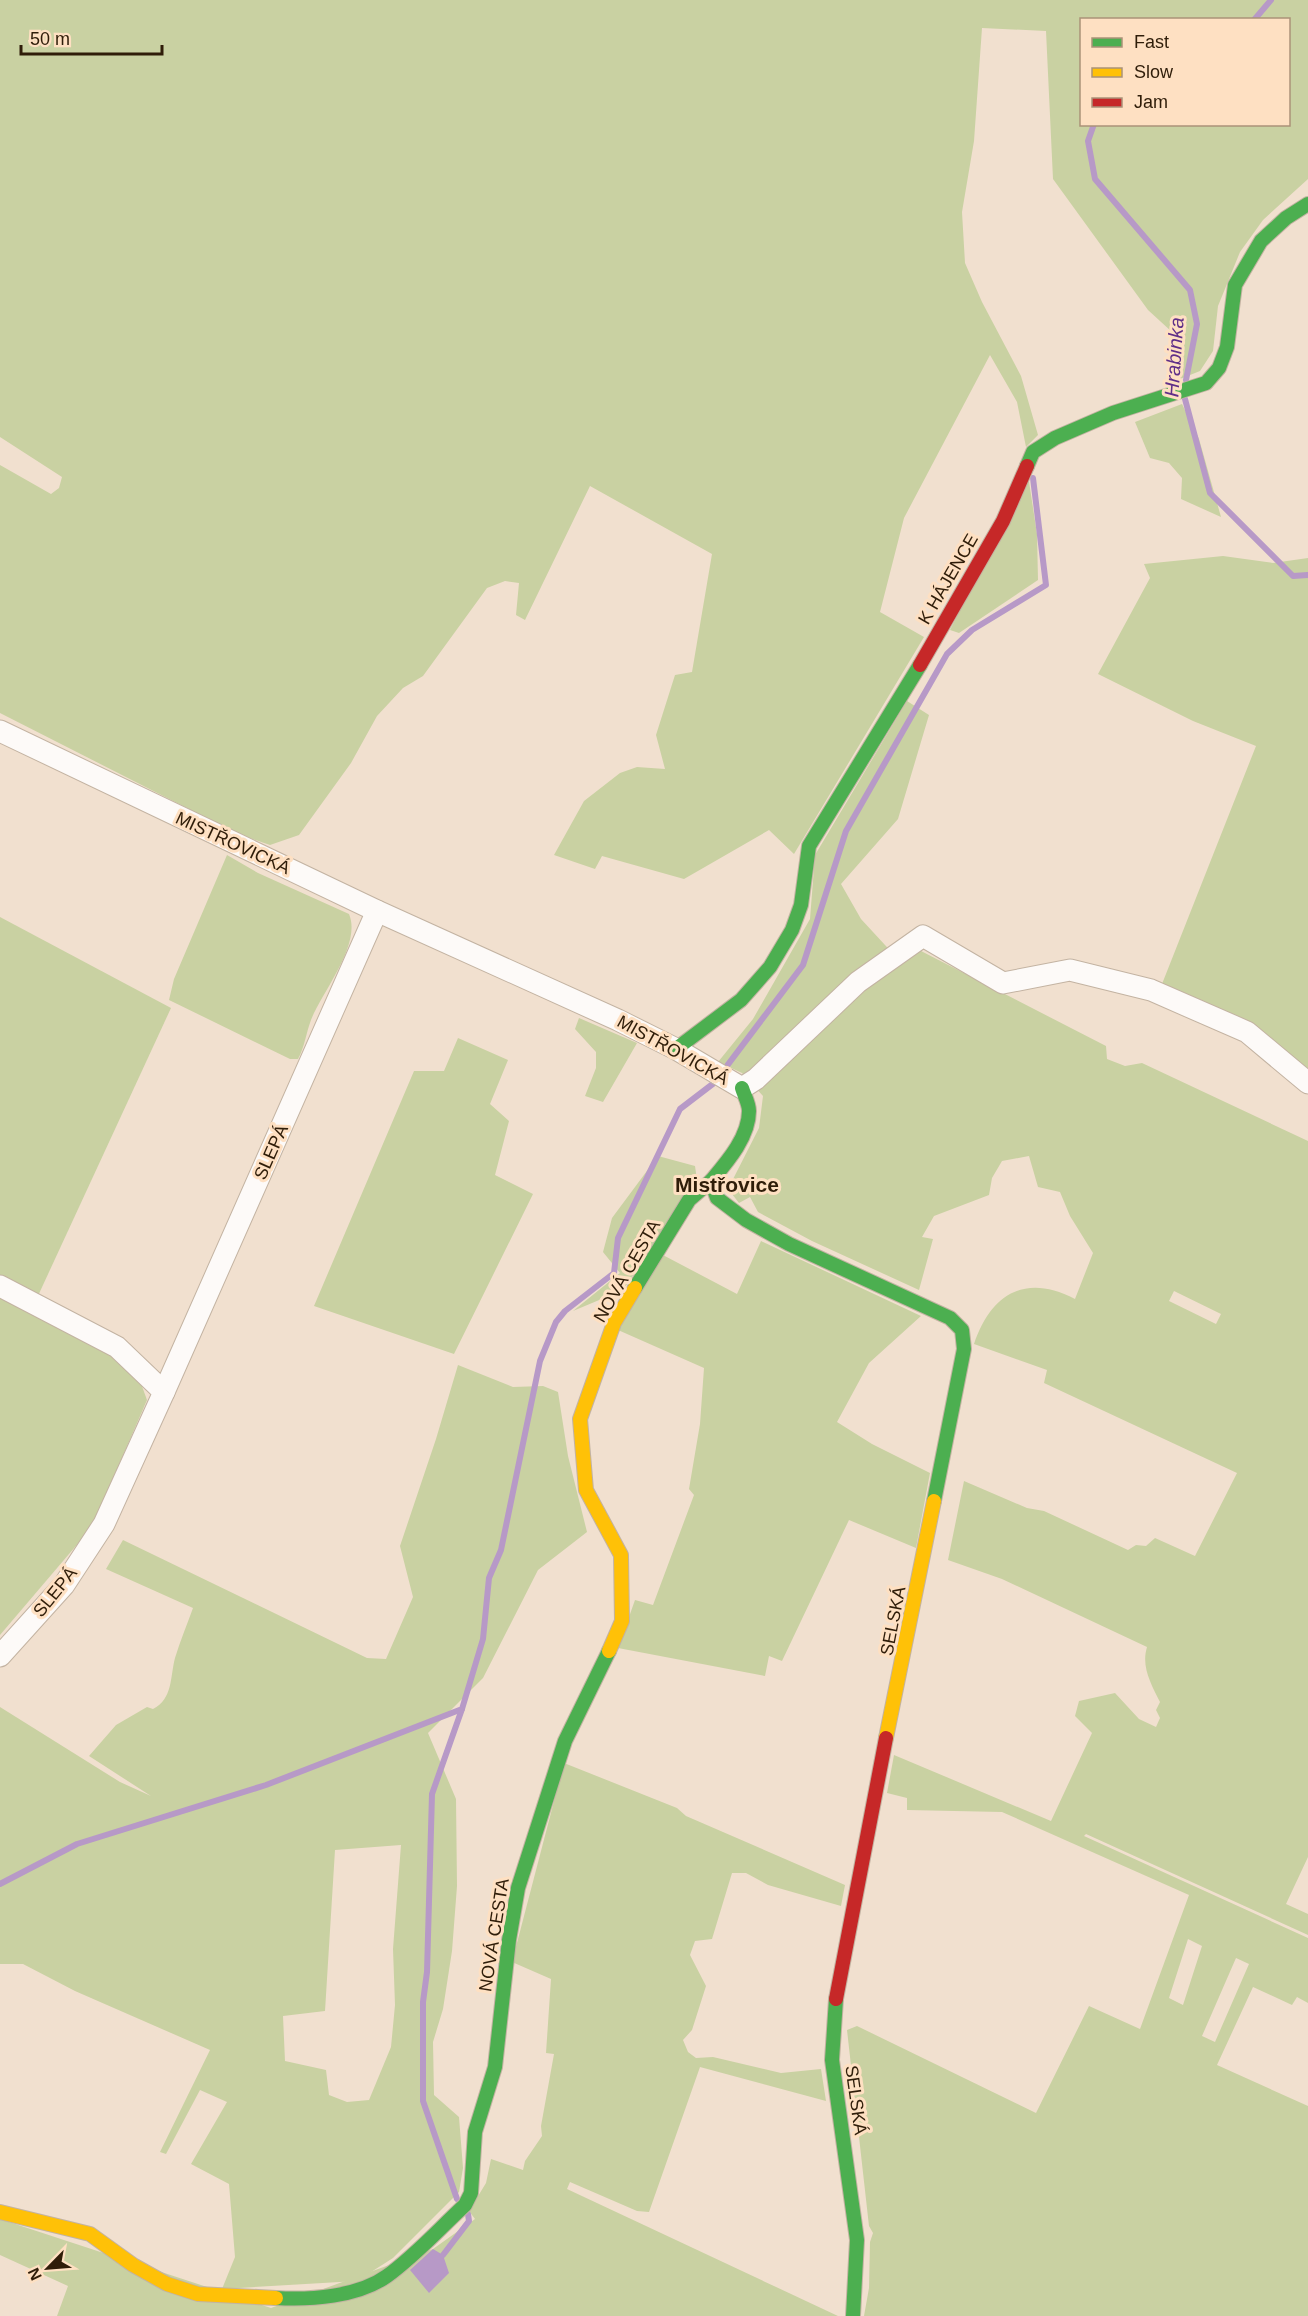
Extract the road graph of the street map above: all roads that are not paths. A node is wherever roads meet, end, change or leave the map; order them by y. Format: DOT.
graph roads {
  1 [pos="1308,204"];
  2 [pos="0,731"];
  3 [pos="377,911"];
  4 [pos="676,1049"];
  5 [pos="728,1080"];
  6 [pos="1308,1083"];
  7 [pos="711,1180"];
  8 [pos="0,1286"];
  9 [pos="164,1392"];
  10 [pos="0,1656"];
  11 [pos="0,2212"];
  12 [pos="853,2316"];
  1 -- 4 [label="street, K HÁJENCE"];
  2 -- 3 [label="street, MISTŘOVICKÁ"];
  3 -- 4 [label="street, MISTŘOVICKÁ"];
  3 -- 9 [label="street, SLEPÁ"];
  4 -- 5 [label="street, MISTŘOVICKÁ"];
  5 -- 6 [label="street, MISTŘOVICKÁ"];
  5 -- 7 [label="street"];
  7 -- 11 [label="street, NOVÁ CESTA"];
  7 -- 12 [label="street, SELSKÁ"];
  8 -- 9 [label="street"];
  9 -- 10 [label="street, SLEPÁ"];
}
